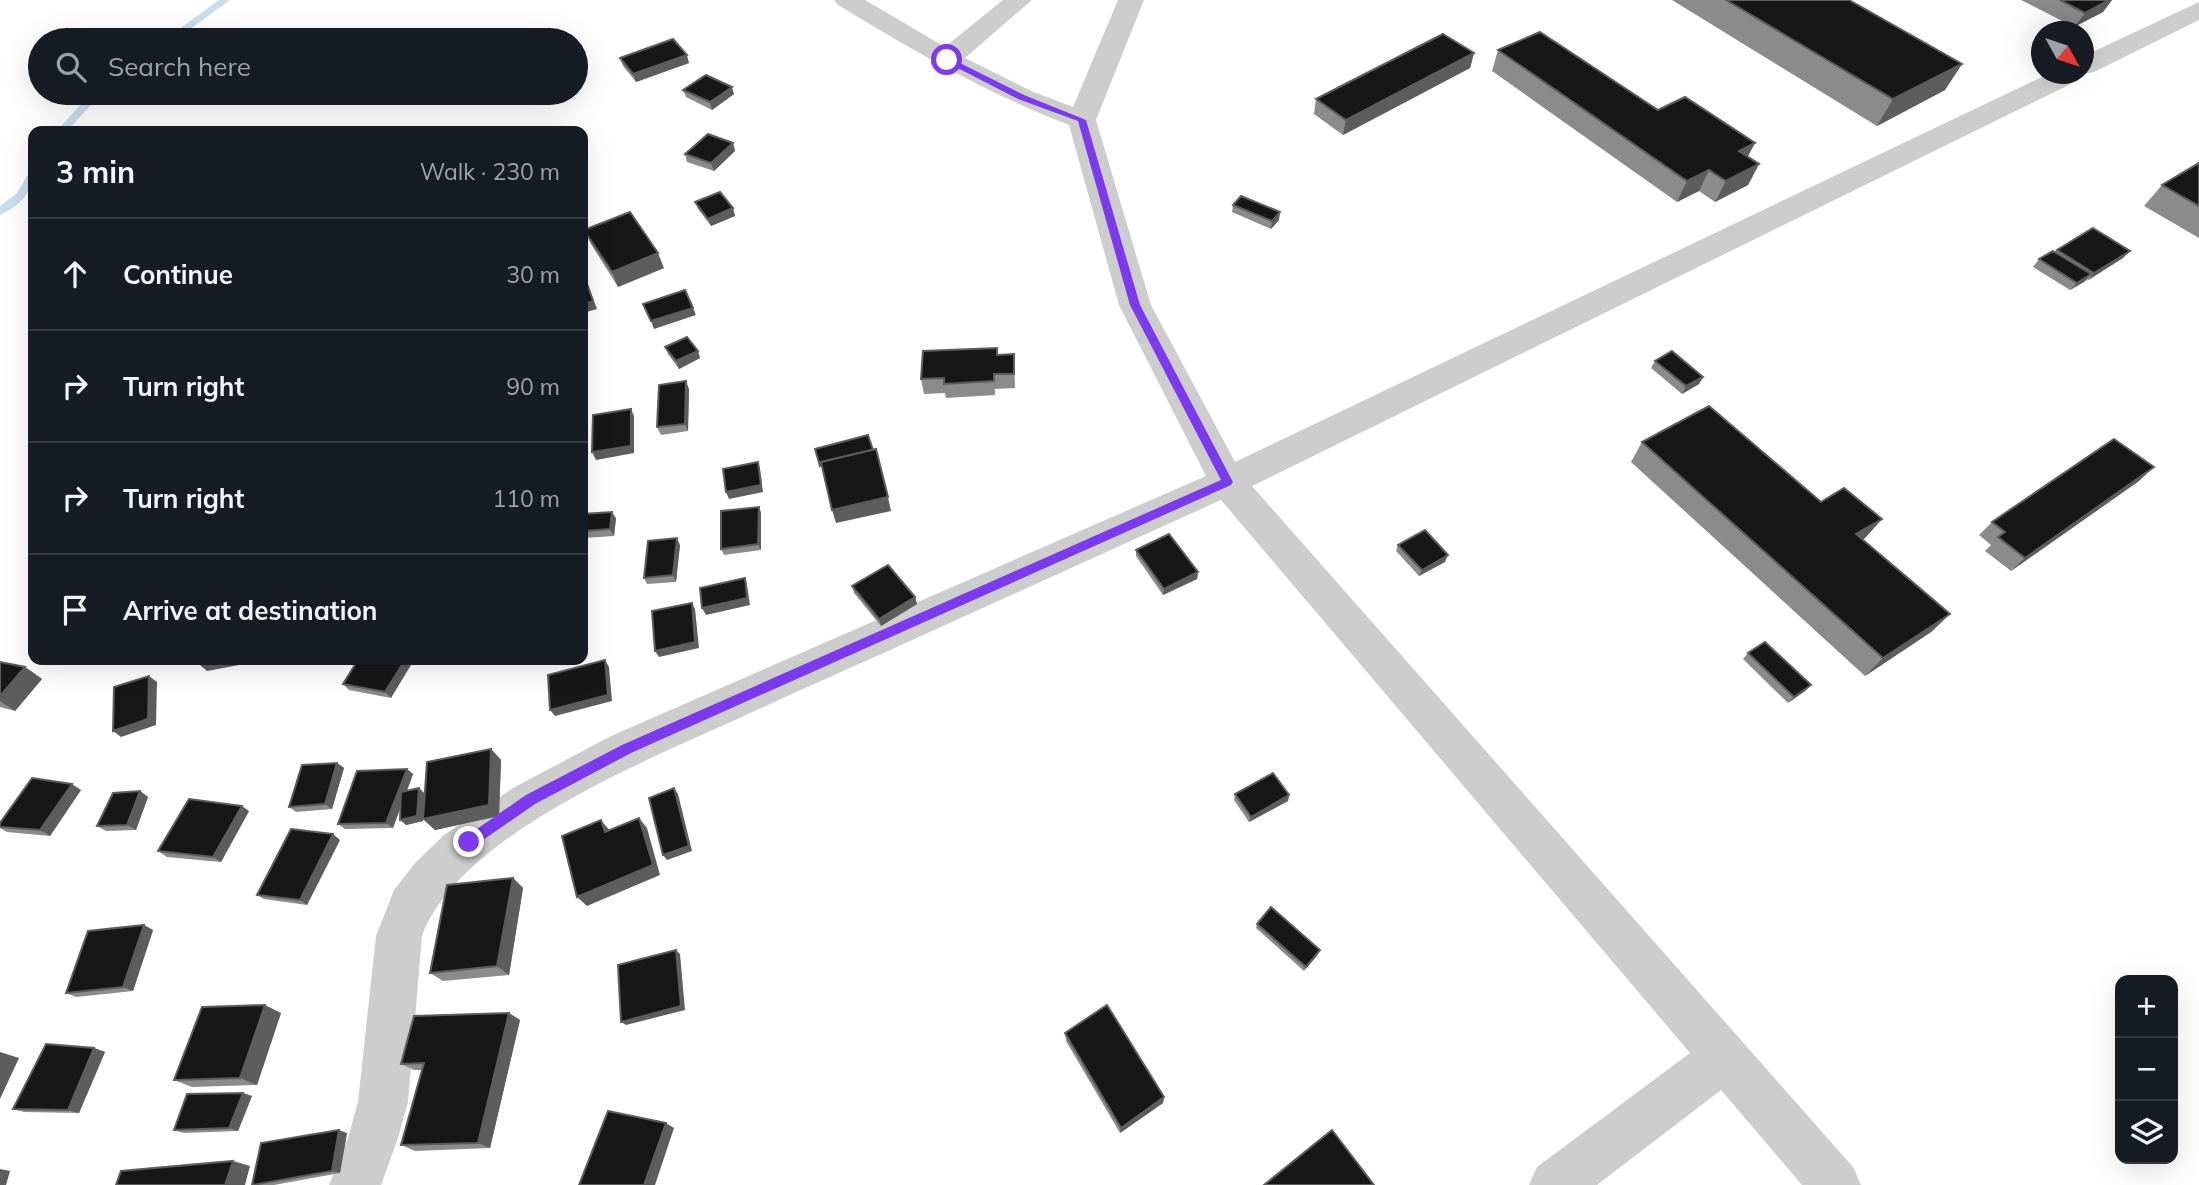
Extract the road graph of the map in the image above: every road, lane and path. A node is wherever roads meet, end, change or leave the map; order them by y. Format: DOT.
graph roads {
  1 [pos="847,0"];
  2 [pos="1020,0"];
  3 [pos="1131,0"];
  4 [pos="2199,10"];
  5 [pos="947,60"];
  6 [pos="2094,61"];
  7 [pos="2048,84"];
  8 [pos="1082,120"];
  9 [pos="1227,482"];
  10 [pos="1724,1058"];
  11 [pos="355,1185"];
  12 [pos="1555,1185"];
  13 [pos="1835,1185"];
  1 -- 5 [label="street"];
  2 -- 5 [label="street"];
  3 -- 8 [label="street"];
  4 -- 6 [label="street"];
  5 -- 8 [label="street"];
  7 -- 9 [label="street"];
  8 -- 9 [label="street"];
  9 -- 10 [label="street"];
  9 -- 11 [label="street"];
  10 -- 12 [label="street"];
  10 -- 13 [label="street"];
}
